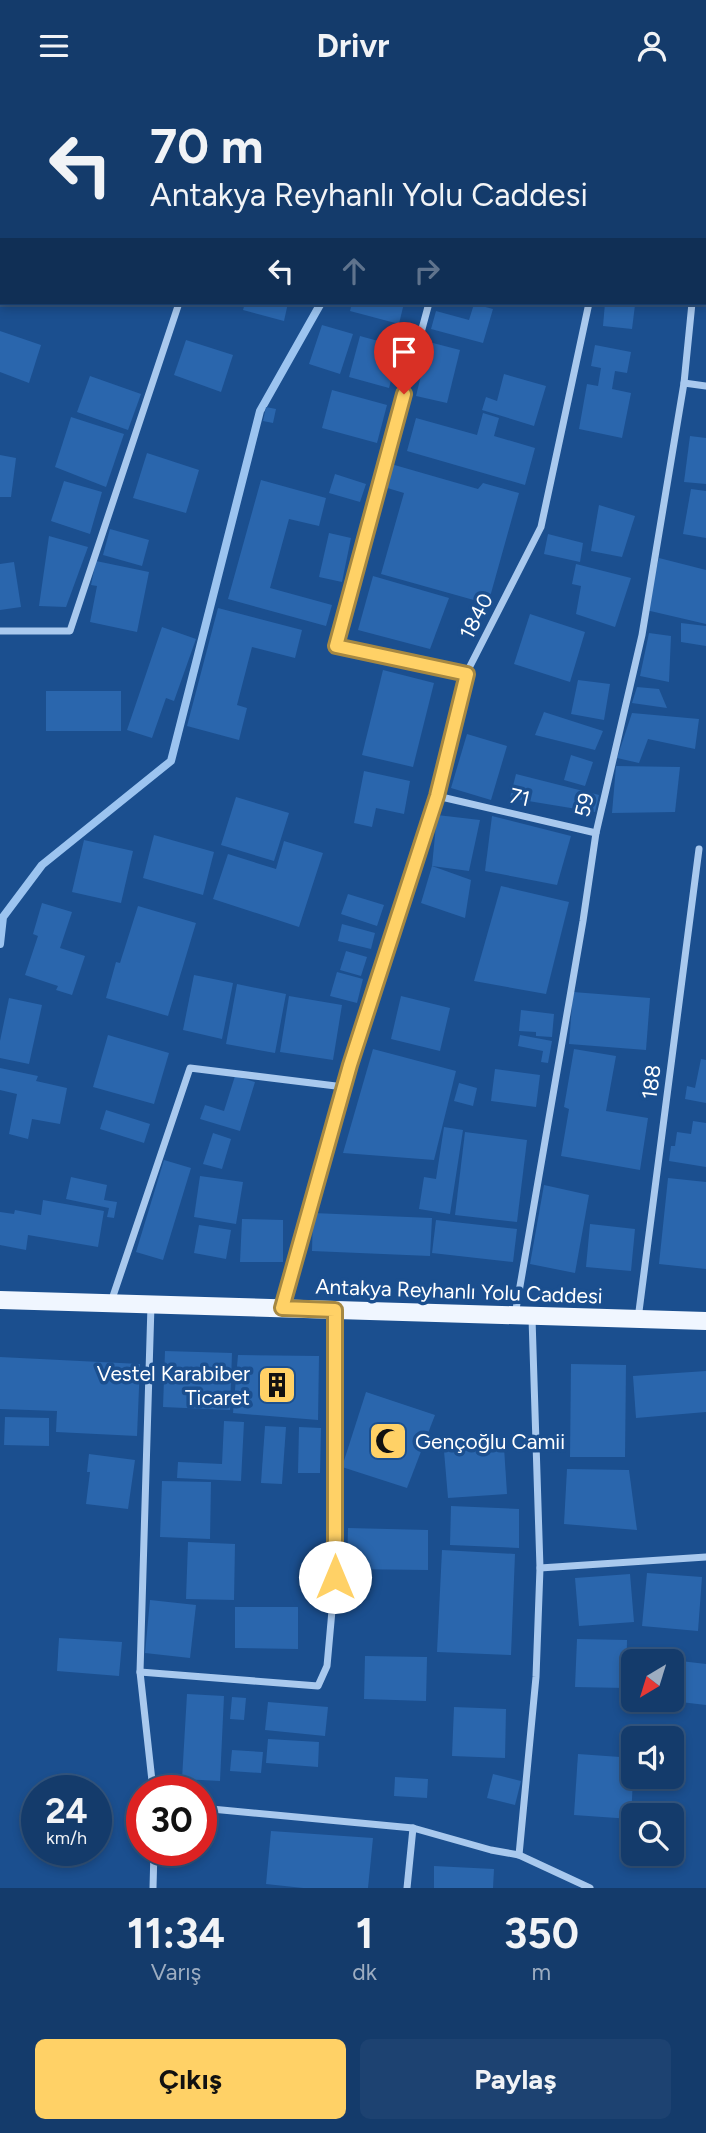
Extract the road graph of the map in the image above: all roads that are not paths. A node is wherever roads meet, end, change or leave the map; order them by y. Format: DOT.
graph roads {
  1 [pos="178,305"];
  2 [pos="428,305"];
  3 [pos="589,305"];
  4 [pos="692,305"];
  5 [pos="684,383"];
  6 [pos="706,386"];
  7 [pos="0,631"];
  8 [pos="467,674"];
  9 [pos="437,796"];
  10 [pos="596,833"];
  11 [pos="699,849"];
  12 [pos="344,1087"];
  13 [pos="0,1300"];
  14 [pos="111,1303"];
  15 [pos="151,1303"];
  16 [pos="282,1308"];
  17 [pos="335,1310"];
  18 [pos="523,1316"];
  19 [pos="638,1319"];
  20 [pos="706,1321"];
  21 [pos="706,1557"];
  22 [pos="540,1568"];
  23 [pos="140,1672"];
  24 [pos="151,1775"];
  25 [pos="217,1810"];
  26 [pos="412,1828"];
  27 [pos="519,1855"];
  28 [pos="154,1866"];
  29 [pos="153,1888"];
  30 [pos="407,1888"];
  31 [pos="590,1888"];
  1 -- 7 [label="street"];
  2 -- 8 [label="street"];
  3 -- 8 [label="street, 1840"];
  4 -- 5 [label="street, 59"];
  5 -- 6 [label="street"];
  5 -- 10 [label="street, 59"];
  8 -- 9 [label="street, 1840"];
  9 -- 10 [label="street, 71"];
  9 -- 12 [label="street, 1840"];
  10 -- 18 [label="street, 59"];
  11 -- 19 [label="street, 188"];
  12 -- 14 [label="street"];
  12 -- 16 [label="street, 1840"];
  13 -- 14 [label="main road, Antakya Reyhanlı Yolu Caddesi"];
  14 -- 15 [label="main road, Antakya Reyhanlı Yolu Caddesi"];
  15 -- 16 [label="main road, Antakya Reyhanlı Yolu Caddesi"];
  15 -- 23 [label="street"];
  16 -- 17 [label="main road, Antakya Reyhanlı Yolu Caddesi"];
  17 -- 18 [label="main road, Antakya Reyhanlı Yolu Caddesi"];
  17 -- 23 [label="street"];
  18 -- 19 [label="main road, Antakya Reyhanlı Yolu Caddesi"];
  18 -- 22 [label="street, 59"];
  19 -- 20 [label="main road, Antakya Reyhanlı Yolu Caddesi"];
  21 -- 22 [label="street"];
  22 -- 27 [label="street, 59"];
  23 -- 24 [label="street"];
  25 -- 26 [label="street"];
  26 -- 27 [label="street"];
  26 -- 30 [label="street"];
  27 -- 31 [label="street"];
  28 -- 29 [label="street"];
}
